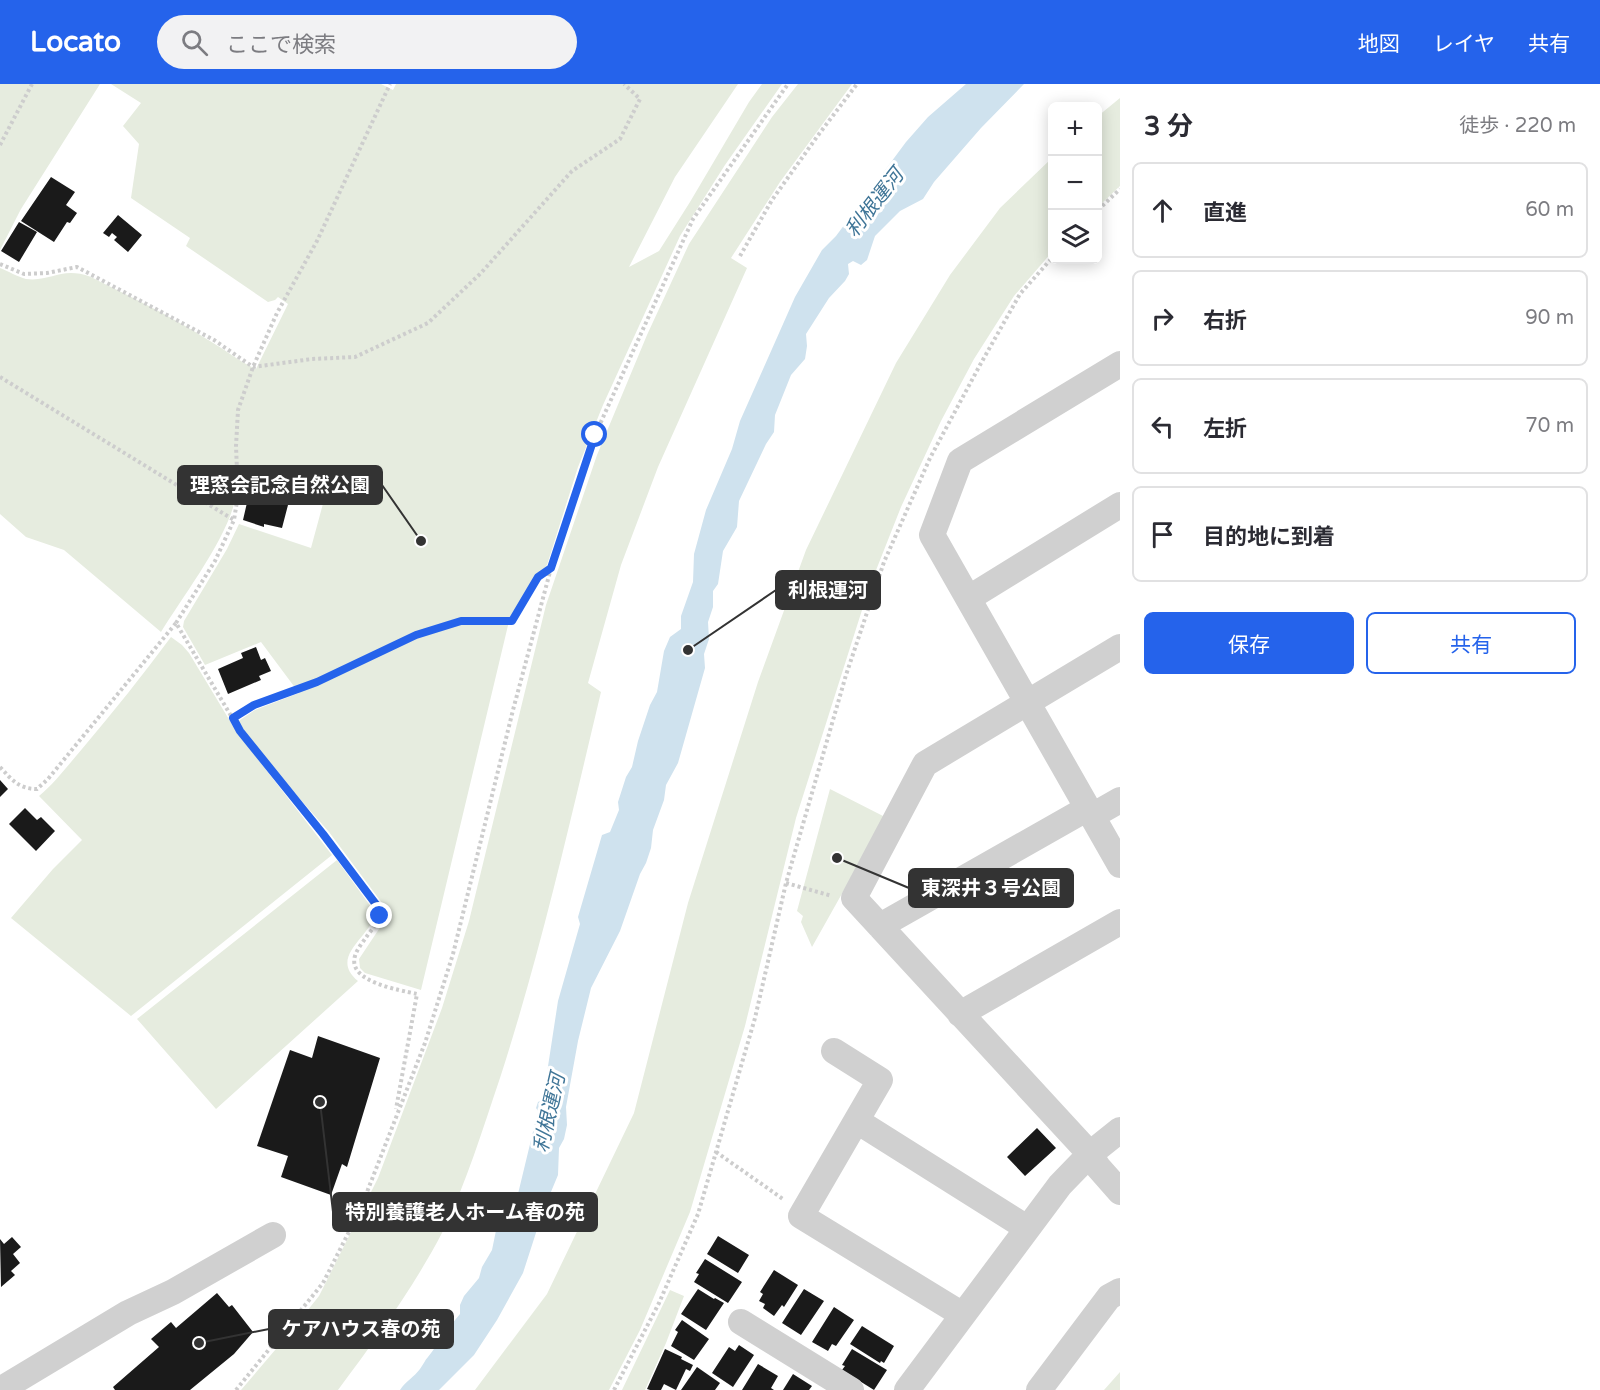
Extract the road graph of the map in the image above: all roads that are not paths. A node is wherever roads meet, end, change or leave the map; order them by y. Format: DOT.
graph roads {
  1 [pos="1120,364"];
  2 [pos="1120,505"];
  3 [pos="969,598"];
  4 [pos="1120,647"];
  5 [pos="1029,702"];
  6 [pos="1120,800"];
  7 [pos="1090,812"];
  8 [pos="1120,865"];
  9 [pos="1120,922"];
  10 [pos="880,926"];
  11 [pos="960,1014"];
  12 [pos="834,1051"];
  13 [pos="857,1121"];
  14 [pos="1120,1130"];
  15 [pos="1090,1154"];
  16 [pos="1120,1155"];
  17 [pos="1120,1192"];
  18 [pos="1027,1228"];
  19 [pos="273,1235"];
  20 [pos="1120,1291"];
  21 [pos="963,1315"];
  22 [pos="741,1322"];
  23 [pos="0,1390"];
  24 [pos="851,1390"];
  25 [pos="907,1390"];
  26 [pos="1040,1390"];
  1 -- 3 [label="street"];
  2 -- 3 [label="street"];
  3 -- 5 [label="street"];
  4 -- 5 [label="street"];
  5 -- 7 [label="street"];
  5 -- 10 [label="street"];
  6 -- 7 [label="street"];
  7 -- 8 [label="street"];
  7 -- 10 [label="street"];
  9 -- 11 [label="street"];
  10 -- 11 [label="street"];
  11 -- 15 [label="street"];
  12 -- 13 [label="street"];
  13 -- 18 [label="street"];
  13 -- 21 [label="street"];
  14 -- 15 [label="street"];
  15 -- 16 [label="street"];
  15 -- 17 [label="street"];
  15 -- 18 [label="street"];
  18 -- 21 [label="street"];
  19 -- 23 [label="street"];
  20 -- 26 [label="street"];
  21 -- 25 [label="street"];
  22 -- 24 [label="street"];
}
